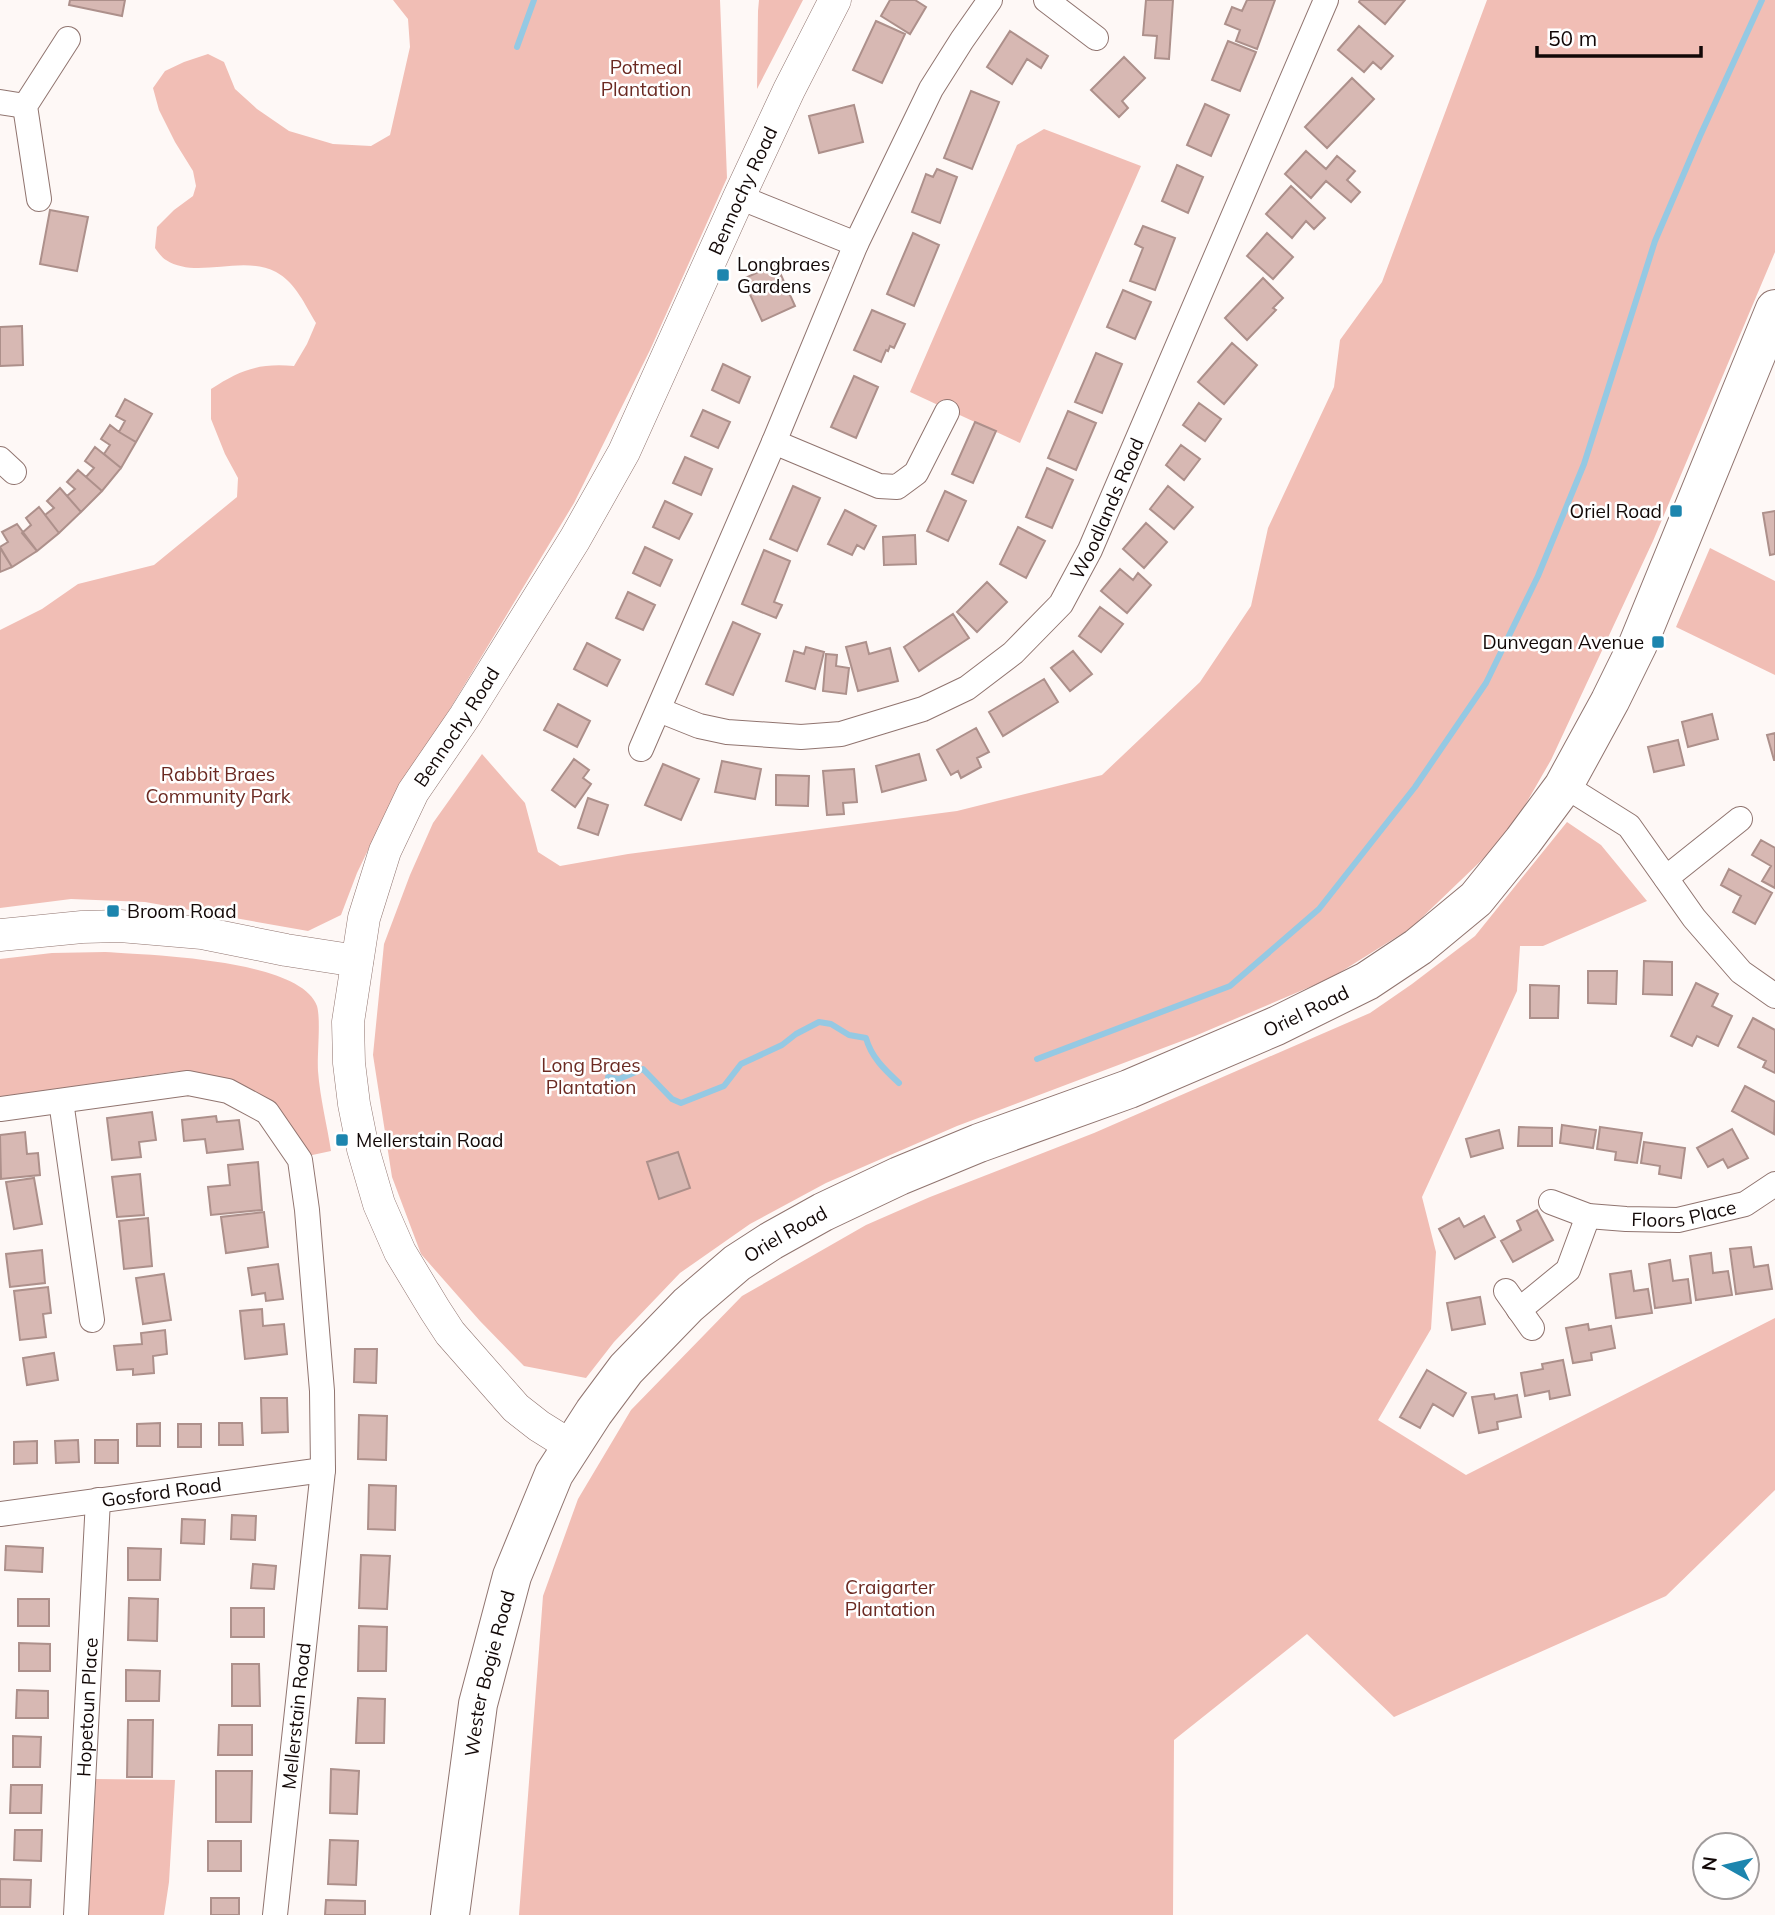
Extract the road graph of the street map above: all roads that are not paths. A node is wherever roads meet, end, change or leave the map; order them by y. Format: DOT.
graph roads {
  1 [pos="835,0"];
  2 [pos="990,0"];
  3 [pos="1046,0"];
  4 [pos="1326,0"];
  5 [pos="1096,38"];
  6 [pos="68,40"];
  7 [pos="0,102"];
  8 [pos="25,106"];
  9 [pos="739,197"];
  10 [pos="39,199"];
  11 [pos="856,244"];
  12 [pos="1775,309"];
  13 [pos="947,412"];
  14 [pos="774,442"];
  15 [pos="659,710"];
  16 [pos="641,749"];
  17 [pos="1563,787"];
  18 [pos="1740,819"];
  19 [pos="1666,878"];
  20 [pos="0,935"];
  21 [pos="357,961"];
  22 [pos="1775,996"];
  23 [pos="61,1101"];
  24 [pos="0,1109"];
  25 [pos="1775,1184"];
  26 [pos="1551,1202"];
  27 [pos="1588,1216"];
  28 [pos="1519,1309"];
  29 [pos="92,1320"];
  30 [pos="571,1446"];
  31 [pos="323,1470"];
  32 [pos="98,1500"];
  33 [pos="0,1514"];
  34 [pos="76,1915"];
  35 [pos="275,1915"];
  36 [pos="450,1915"];
  1 -- 9 [label="street, Bennochy Road"];
  2 -- 11 [label="street"];
  3 -- 5 [label="street"];
  4 -- 15 [label="street, Woodlands Road"];
  6 -- 8 [label="street"];
  7 -- 8 [label="street"];
  8 -- 10 [label="street"];
  9 -- 11 [label="street"];
  9 -- 21 [label="street, Bennochy Road"];
  11 -- 14 [label="street"];
  12 -- 17 [label="main road, Oriel Road"];
  13 -- 14 [label="street"];
  14 -- 15 [label="street"];
  15 -- 16 [label="street"];
  17 -- 19 [label="street"];
  17 -- 30 [label="main road, Oriel Road"];
  18 -- 19 [label="street"];
  19 -- 22 [label="street"];
  20 -- 21 [label="street"];
  21 -- 30 [label="street, Bennochy Road"];
  23 -- 24 [label="street, Mellerstain Road"];
  23 -- 29 [label="street"];
  23 -- 31 [label="street, Mellerstain Road"];
  25 -- 27 [label="street, Floors Place"];
  26 -- 27 [label="street, Floors Place"];
  27 -- 28 [label="street"];
  30 -- 36 [label="main road, Wester Bogie Road"];
  31 -- 32 [label="street, Gosford Road"];
  31 -- 35 [label="street, Mellerstain Road"];
  32 -- 33 [label="street, Gosford Road"];
  32 -- 34 [label="street, Hopetoun Place"];
}
